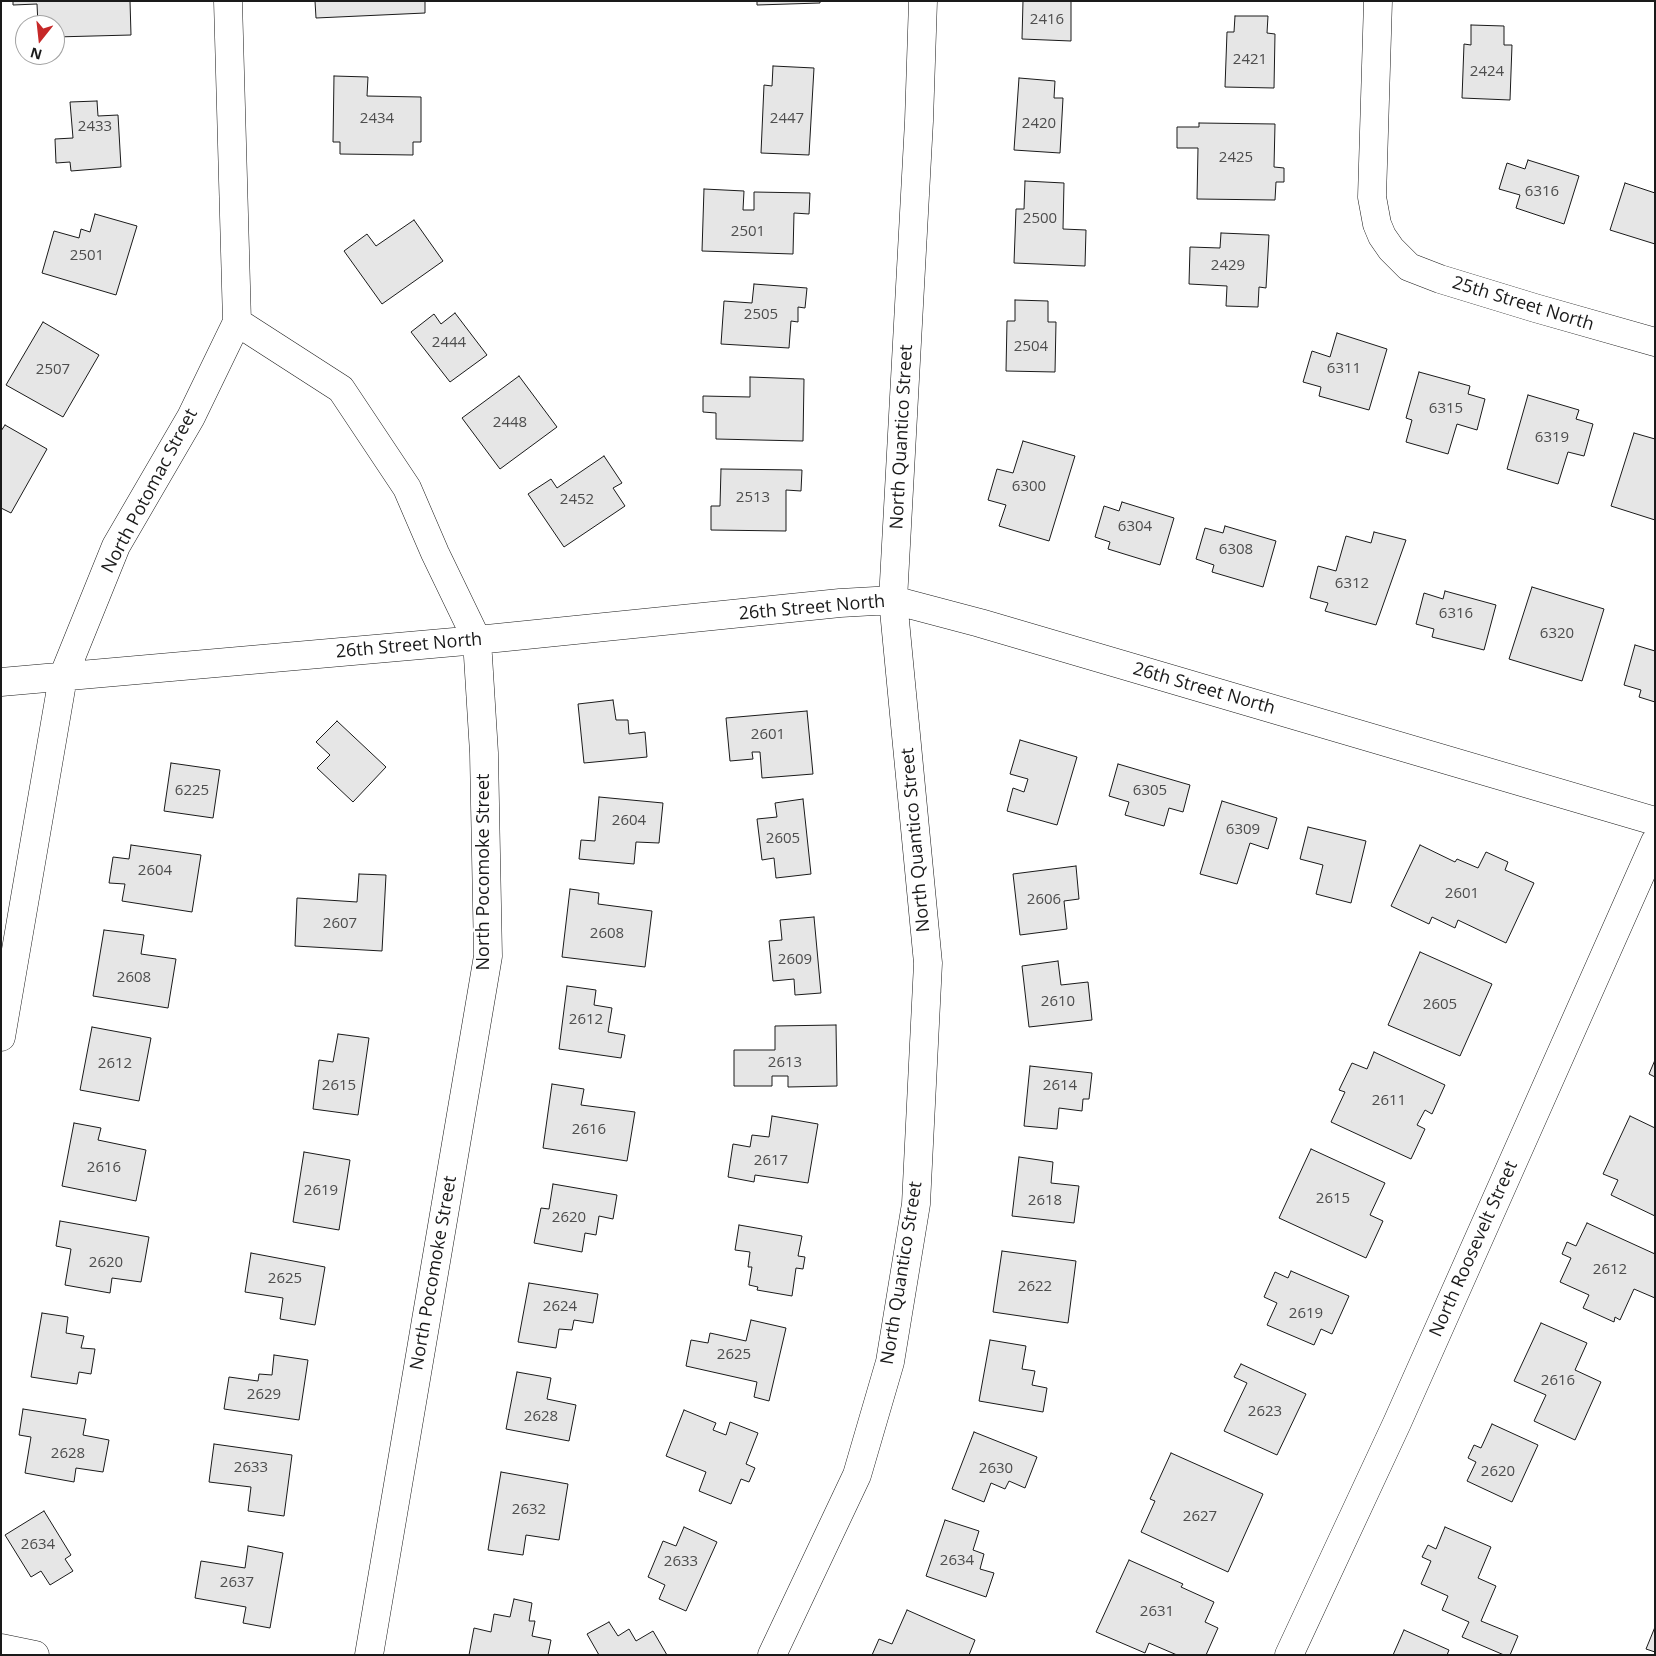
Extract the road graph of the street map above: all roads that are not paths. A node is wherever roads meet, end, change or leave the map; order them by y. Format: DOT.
graph roads {
  1 [pos="228,1"];
  2 [pos="923,1"];
  3 [pos="1378,1"];
  4 [pos="237,322"];
  5 [pos="1655,342"];
  6 [pos="894,600"];
  7 [pos="477,640"];
  8 [pos="63,677"];
  9 [pos="1,682"];
  10 [pos="1655,821"];
  11 [pos="1655,842"];
  12 [pos="1,1037"];
  13 [pos="1,1648"];
  14 [pos="35,1655"];
  15 [pos="369,1655"];
  16 [pos="772,1655"];
  17 [pos="1289,1655"];
  1 -- 4 [label="street, North Potomac Street"];
  2 -- 6 [label="street, North Quantico Street"];
  3 -- 5 [label="street, 25th Street North"];
  4 -- 7 [label="street, North Pocomoke Street"];
  4 -- 8 [label="street, North Potomac Street"];
  6 -- 7 [label="street, 26th Street North"];
  6 -- 10 [label="street, 26th Street North"];
  6 -- 16 [label="street, North Quantico Street"];
  7 -- 8 [label="street, 26th Street North"];
  7 -- 15 [label="street, North Pocomoke Street"];
  8 -- 9 [label="street, 26th Street North"];
  8 -- 12 [label="street, North Potomac Street"];
  11 -- 17 [label="street, North Roosevelt Street"];
  13 -- 14 [label="street"];
}
